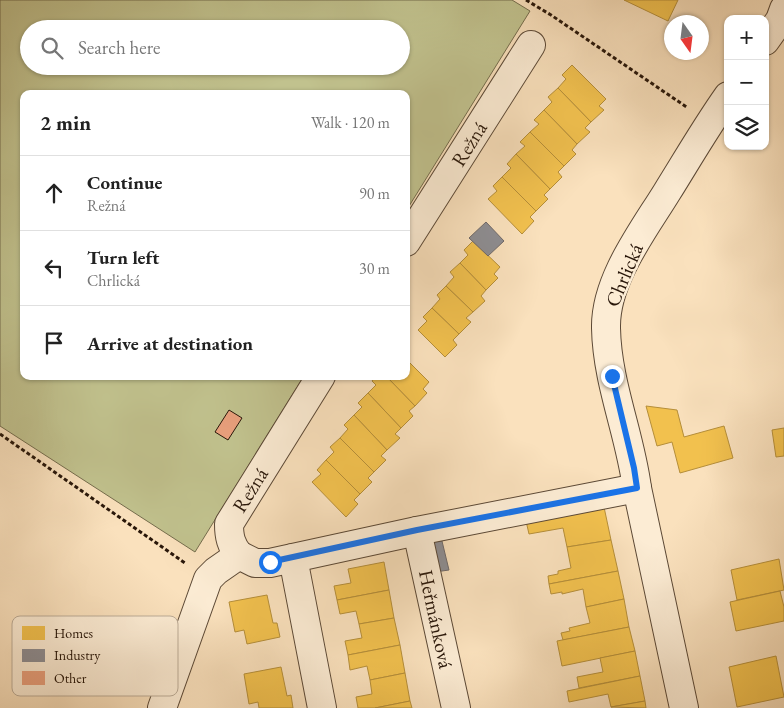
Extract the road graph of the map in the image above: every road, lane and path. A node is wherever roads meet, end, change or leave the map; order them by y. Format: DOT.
graph roads {
  1 [pos="526,0"];
  2 [pos="784,9"];
  3 [pos="769,35"];
  4 [pos="531,45"];
  5 [pos="724,102"];
  6 [pos="710,122"];
  7 [pos="410,236"];
  8 [pos="319,380"];
  9 [pos="0,434"];
  10 [pos="637,488"];
  11 [pos="417,530"];
  12 [pos="239,555"];
  13 [pos="293,558"];
  14 [pos="208,579"];
  15 [pos="178,663"];
  16 [pos="166,696"];
  17 [pos="162,708"];
  18 [pos="322,708"];
  19 [pos="456,708"];
  20 [pos="684,708"];
  1 -- 6 [label="path"];
  2 -- 3 [label="street"];
  4 -- 7 [label="street, Režná"];
  5 -- 6 [label="street, Chrlická"];
  6 -- 10 [label="street, Chrlická"];
  8 -- 12 [label="street, Režná"];
  9 -- 14 [label="path"];
  10 -- 11 [label="street"];
  10 -- 20 [label="street, Chrlická"];
  11 -- 13 [label="street"];
  11 -- 19 [label="street, Heřmánková"];
  12 -- 13 [label="street"];
  12 -- 14 [label="street"];
  13 -- 18 [label="street"];
  14 -- 15 [label="street"];
  16 -- 17 [label="street"];
}
